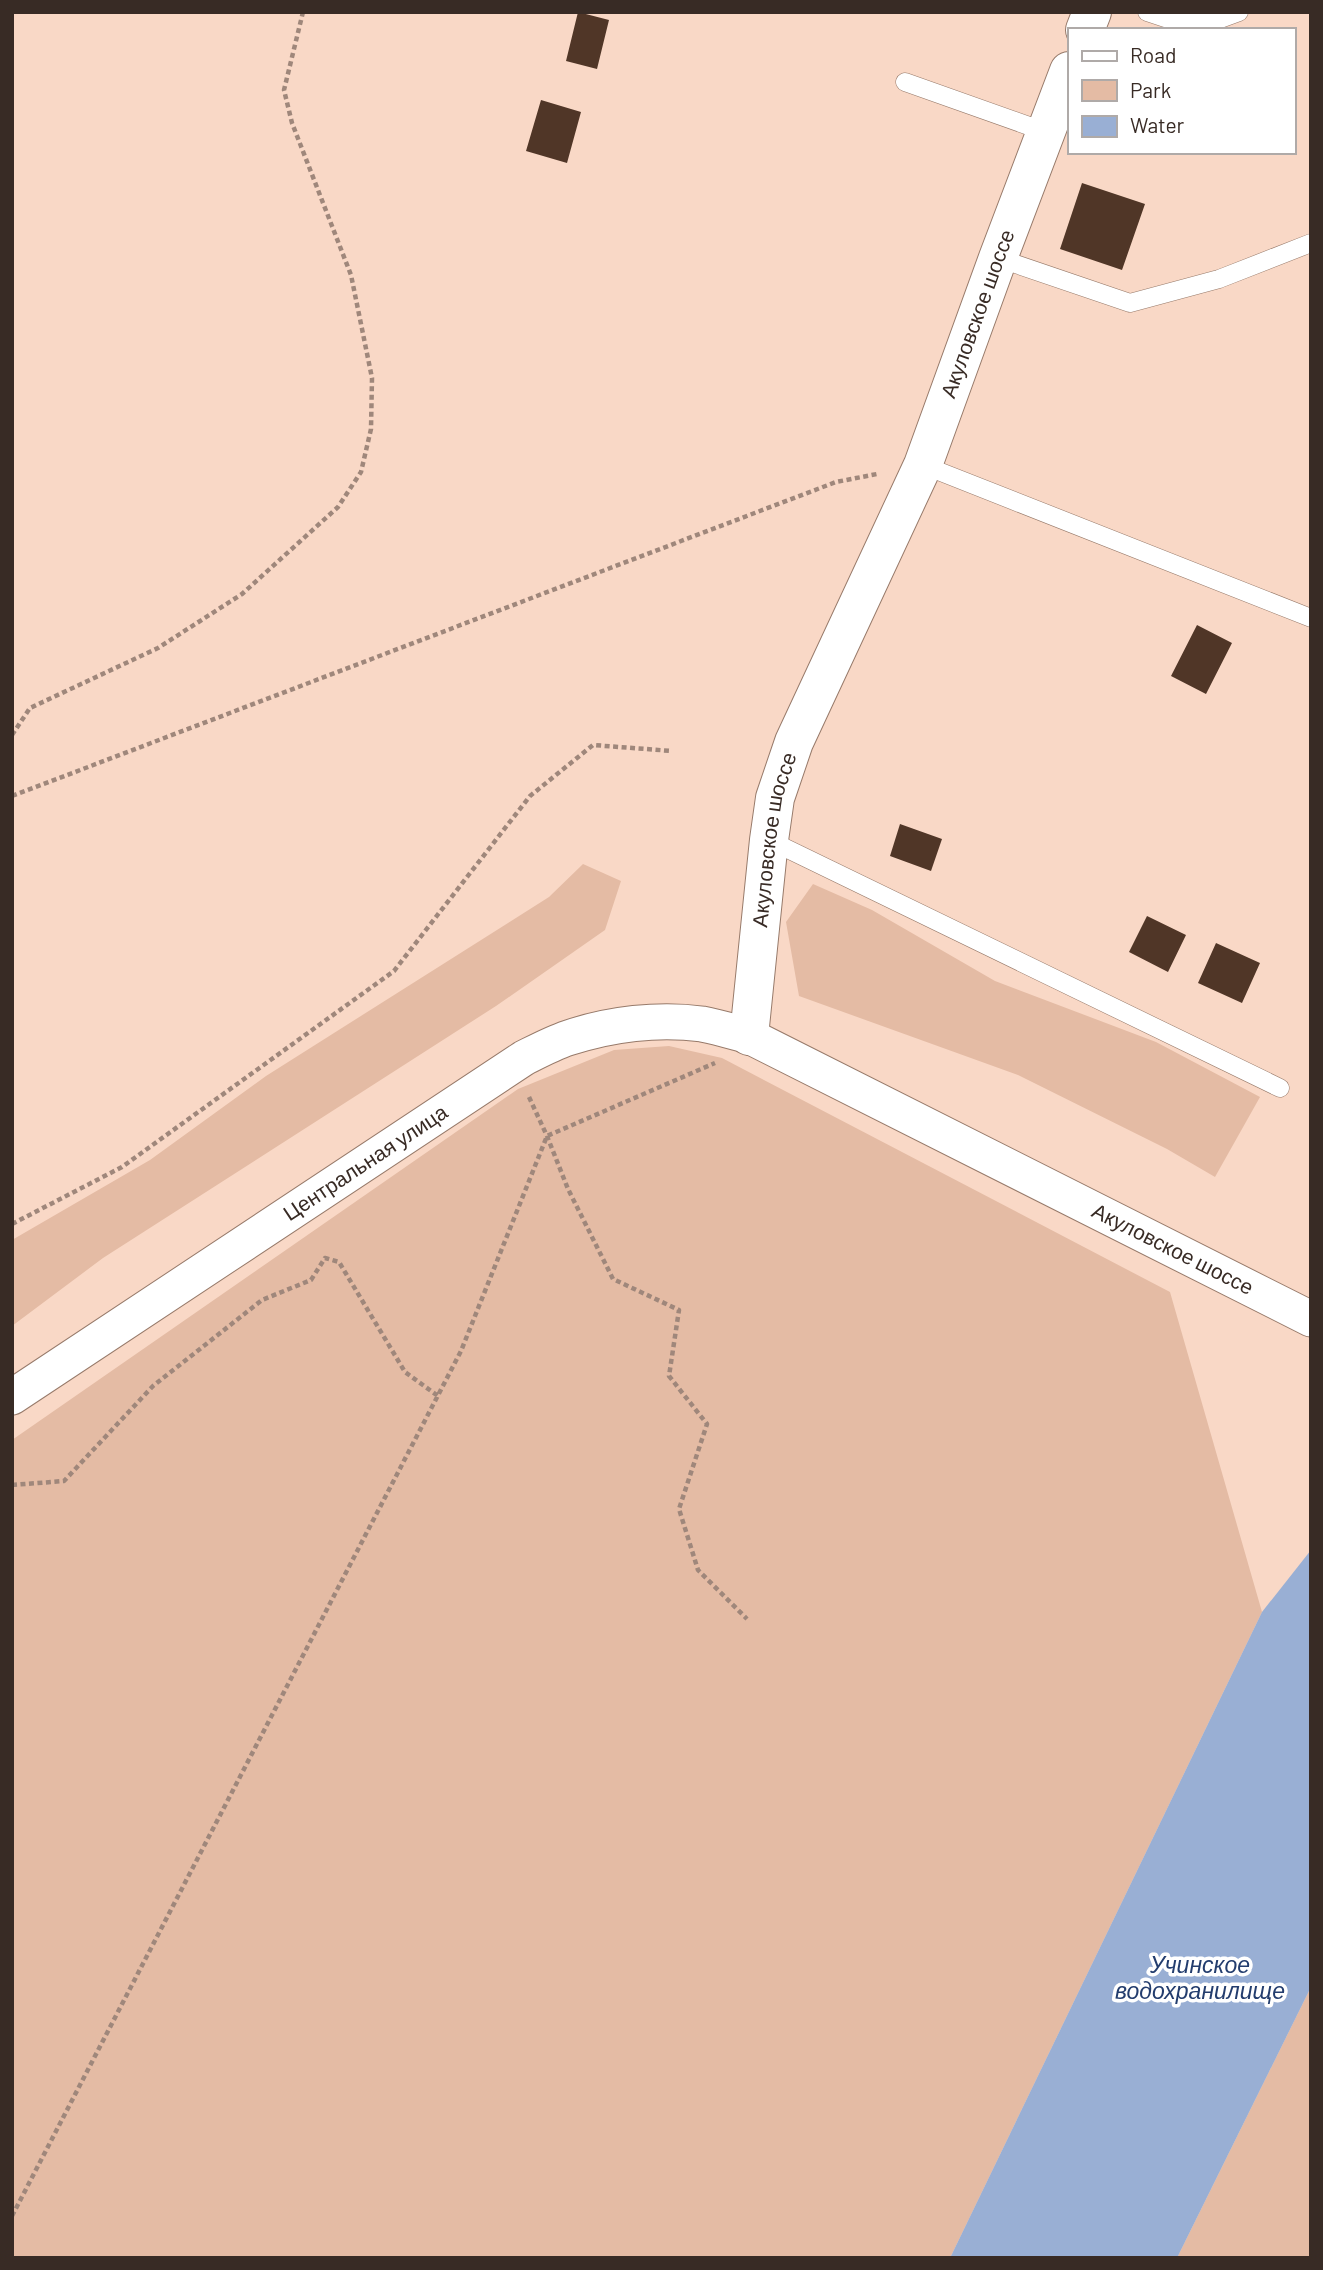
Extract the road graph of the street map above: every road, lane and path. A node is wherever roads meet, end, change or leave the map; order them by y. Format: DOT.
graph roads {
  1 [pos="303,12"];
  2 [pos="1147,12"];
  3 [pos="1239,12"];
  4 [pos="1068,74"];
  5 [pos="905,82"];
  6 [pos="1046,132"];
  7 [pos="1311,243"];
  8 [pos="998,258"];
  9 [pos="923,465"];
  10 [pos="1311,618"];
  11 [pos="12,735"];
  12 [pos="672,751"];
  13 [pos="12,796"];
  14 [pos="769,840"];
  15 [pos="749,1036"];
  16 [pos="719,1062"];
  17 [pos="1280,1088"];
  18 [pos="525,1090"];
  19 [pos="547,1136"];
  20 [pos="12,1224"];
  21 [pos="1311,1319"];
  22 [pos="438,1396"];
  23 [pos="12,1397"];
  24 [pos="12,1485"];
  25 [pos="747,1619"];
  26 [pos="12,2216"];
  1 -- 11 [label="path"];
  2 -- 3 [label="lane"];
  4 -- 6 [label="street, Акуловское шоссе"];
  5 -- 6 [label="lane"];
  6 -- 8 [label="street, Акуловское шоссе"];
  7 -- 8 [label="lane"];
  8 -- 9 [label="street, Акуловское шоссе"];
  9 -- 10 [label="lane"];
  9 -- 13 [label="path"];
  9 -- 14 [label="street, Акуловское шоссе"];
  12 -- 20 [label="path"];
  14 -- 15 [label="street, Акуловское шоссе"];
  14 -- 17 [label="lane"];
  15 -- 21 [label="street, Акуловское шоссе"];
  15 -- 23 [label="street, Центральная улица"];
  16 -- 19 [label="path"];
  18 -- 19 [label="path"];
  19 -- 22 [label="path"];
  19 -- 25 [label="path"];
  22 -- 24 [label="path"];
  22 -- 26 [label="path"];
}
